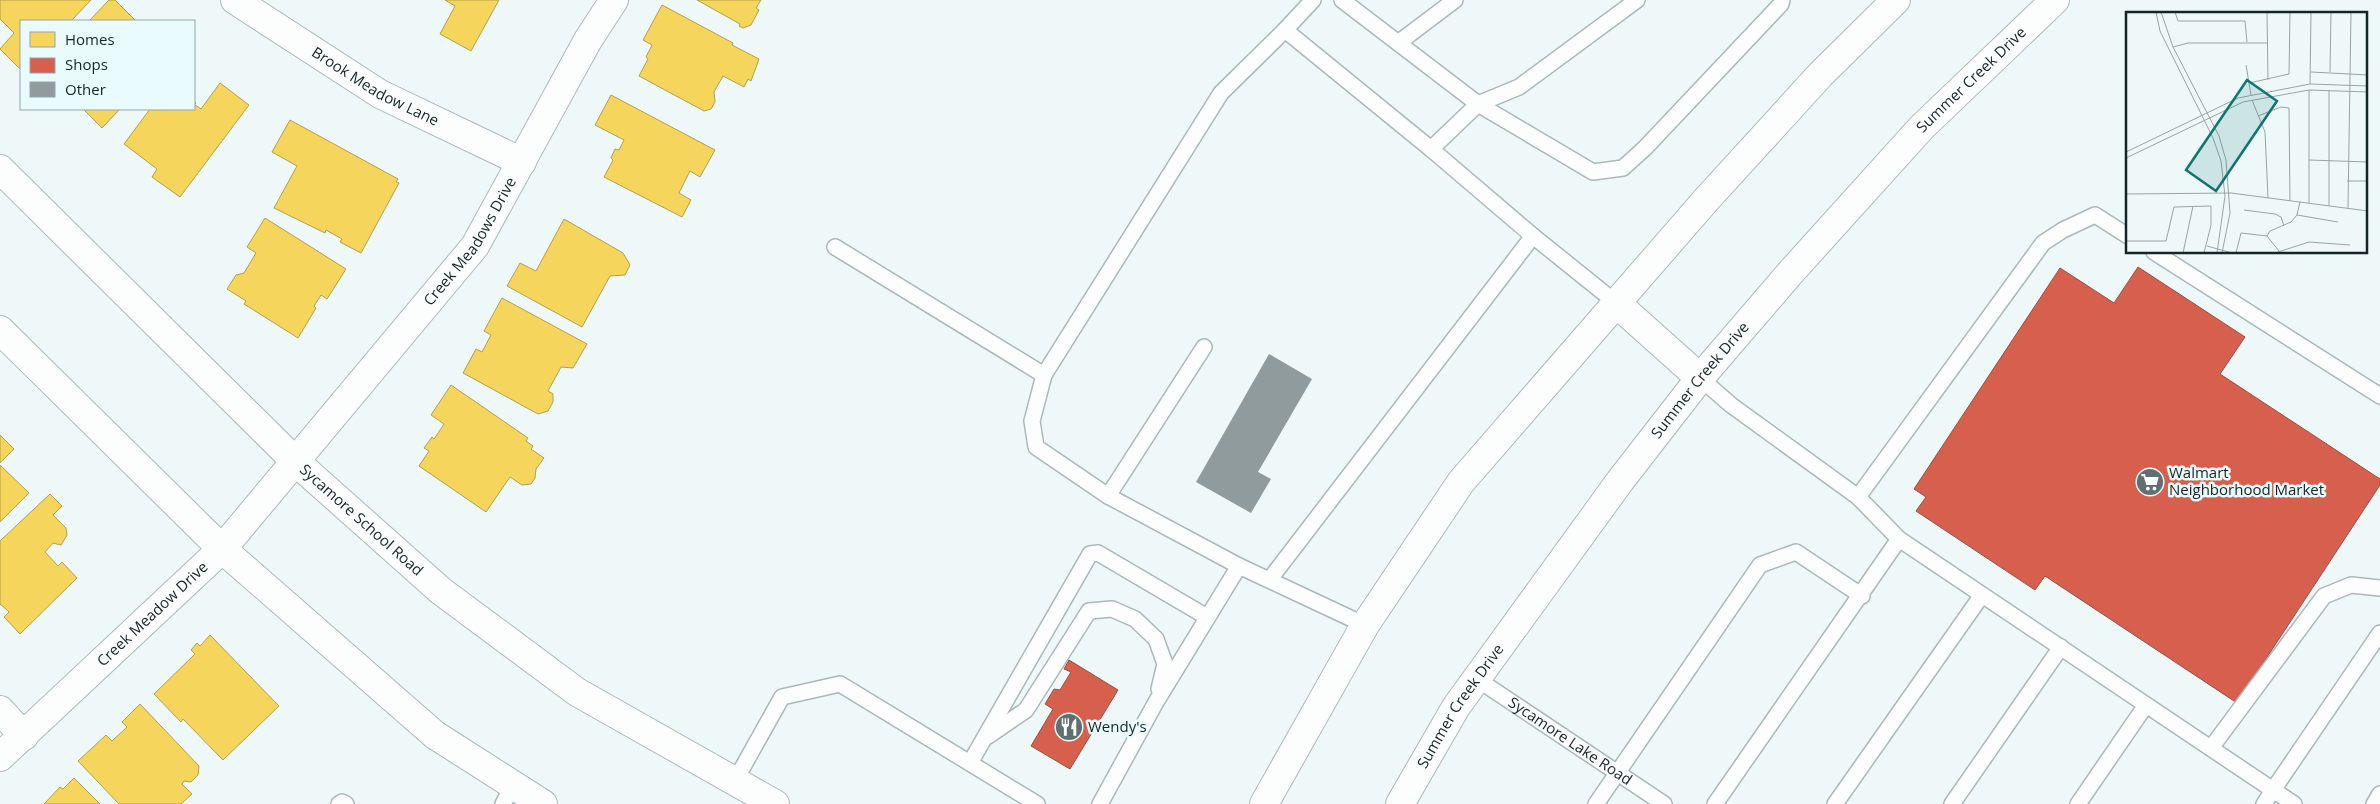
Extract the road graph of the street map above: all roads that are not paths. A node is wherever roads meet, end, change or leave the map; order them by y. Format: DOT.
graph roads {
  1 [pos="234,0"];
  2 [pos="614,0"];
  3 [pos="1313,0"];
  4 [pos="1342,0"];
  5 [pos="1455,0"];
  6 [pos="1637,0"];
  7 [pos="1782,0"];
  8 [pos="1896,0"];
  9 [pos="2055,0"];
  10 [pos="1285,30"];
  11 [pos="1398,42"];
  12 [pos="1478,104"];
  13 [pos="1431,149"];
  14 [pos="522,162"];
  15 [pos="0,169"];
  16 [pos="2126,235"];
  17 [pos="1533,236"];
  18 [pos="835,247"];
  19 [pos="2157,254"];
  20 [pos="1615,302"];
  21 [pos="0,330"];
  22 [pos="1204,347"];
  23 [pos="1044,375"];
  24 [pos="1700,378"];
  25 [pos="2380,396"];
  26 [pos="296,462"];
  27 [pos="1108,496"];
  28 [pos="1858,498"];
  29 [pos="1899,539"];
  30 [pos="222,549"];
  31 [pos="1239,566"];
  32 [pos="1270,578"];
  33 [pos="2380,588"];
  34 [pos="1982,595"];
  35 [pos="1862,596"];
  36 [pos="1207,618"];
  37 [pos="1365,625"];
  38 [pos="2380,633"];
  39 [pos="2061,648"];
  40 [pos="1477,679"];
  41 [pos="1156,702"];
  42 [pos="2146,705"];
  43 [pos="0,710"];
  44 [pos="24,736"];
  45 [pos="984,739"];
  46 [pos="2211,748"];
  47 [pos="0,757"];
  48 [pos="970,763"];
  49 [pos="1617,772"];
  50 [pos="735,781"];
  51 [pos="2273,790"];
  52 [pos="508,794"];
  53 [pos="2380,794"];
  54 [pos="339,804"];
  55 [pos="346,804"];
  56 [pos="543,804"];
  57 [pos="775,804"];
  58 [pos="1037,804"];
  59 [pos="1100,804"];
  60 [pos="1264,804"];
  61 [pos="1400,804"];
  62 [pos="1596,804"];
  63 [pos="1664,804"];
  64 [pos="1715,804"];
  65 [pos="1835,804"];
  66 [pos="1952,804"];
  67 [pos="2078,804"];
  68 [pos="2264,804"];
  69 [pos="2294,804"];
  70 [pos="2374,804"];
  1 -- 14 [label="main road, Brook Meadow Lane"];
  2 -- 14 [label="main road, Creek Meadows Drive"];
  3 -- 10 [label="lane"];
  4 -- 11 [label="lane"];
  5 -- 11 [label="lane"];
  6 -- 12 [label="lane"];
  7 -- 12 [label="lane"];
  8 -- 20 [label="main road"];
  9 -- 24 [label="main road, Summer Creek Drive"];
  10 -- 13 [label="lane"];
  10 -- 23 [label="lane"];
  11 -- 12 [label="lane"];
  12 -- 13 [label="lane"];
  13 -- 17 [label="lane"];
  14 -- 26 [label="main road, Creek Meadows Drive"];
  15 -- 26 [label="main road, Sycamore School Road"];
  16 -- 28 [label="lane"];
  17 -- 20 [label="lane"];
  17 -- 32 [label="lane"];
  18 -- 23 [label="lane"];
  19 -- 25 [label="lane"];
  20 -- 24 [label="main road"];
  20 -- 37 [label="main road"];
  21 -- 30 [label="main road"];
  22 -- 27 [label="lane"];
  23 -- 27 [label="lane"];
  24 -- 28 [label="lane"];
  24 -- 40 [label="main road, Summer Creek Drive"];
  26 -- 30 [label="main road, Creek Meadow Drive"];
  26 -- 50 [label="main road, Sycamore School Road"];
  27 -- 31 [label="lane"];
  28 -- 29 [label="lane"];
  29 -- 34 [label="lane"];
  29 -- 35 [label="lane"];
  30 -- 44 [label="main road, Creek Meadow Drive"];
  30 -- 52 [label="main road"];
  31 -- 32 [label="lane"];
  31 -- 36 [label="lane"];
  32 -- 37 [label="lane"];
  33 -- 46 [label="lane"];
  34 -- 39 [label="lane"];
  34 -- 65 [label="lane"];
  35 -- 49 [label="lane"];
  35 -- 64 [label="lane"];
  36 -- 41 [label="lane"];
  36 -- 45 [label="lane"];
  37 -- 60 [label="main road"];
  38 -- 51 [label="lane"];
  39 -- 42 [label="lane"];
  39 -- 66 [label="lane"];
  40 -- 49 [label="lane, Sycamore Lake Road"];
  40 -- 61 [label="main road, Summer Creek Drive"];
  41 -- 45 [label="lane"];
  41 -- 59 [label="lane"];
  42 -- 46 [label="lane"];
  42 -- 67 [label="lane"];
  43 -- 44 [label="main road"];
  44 -- 47 [label="main road, Creek Meadow Drive"];
  45 -- 48 [label="lane"];
  46 -- 51 [label="lane"];
  48 -- 50 [label="lane"];
  48 -- 58 [label="lane"];
  49 -- 62 [label="lane"];
  49 -- 63 [label="lane, Sycamore Lake Road"];
  50 -- 57 [label="main road, Sycamore School Road"];
  51 -- 68 [label="lane"];
  51 -- 69 [label="lane"];
  52 -- 56 [label="main road"];
  53 -- 70 [label="lane"];
  54 -- 55 [label="lane"];
}
